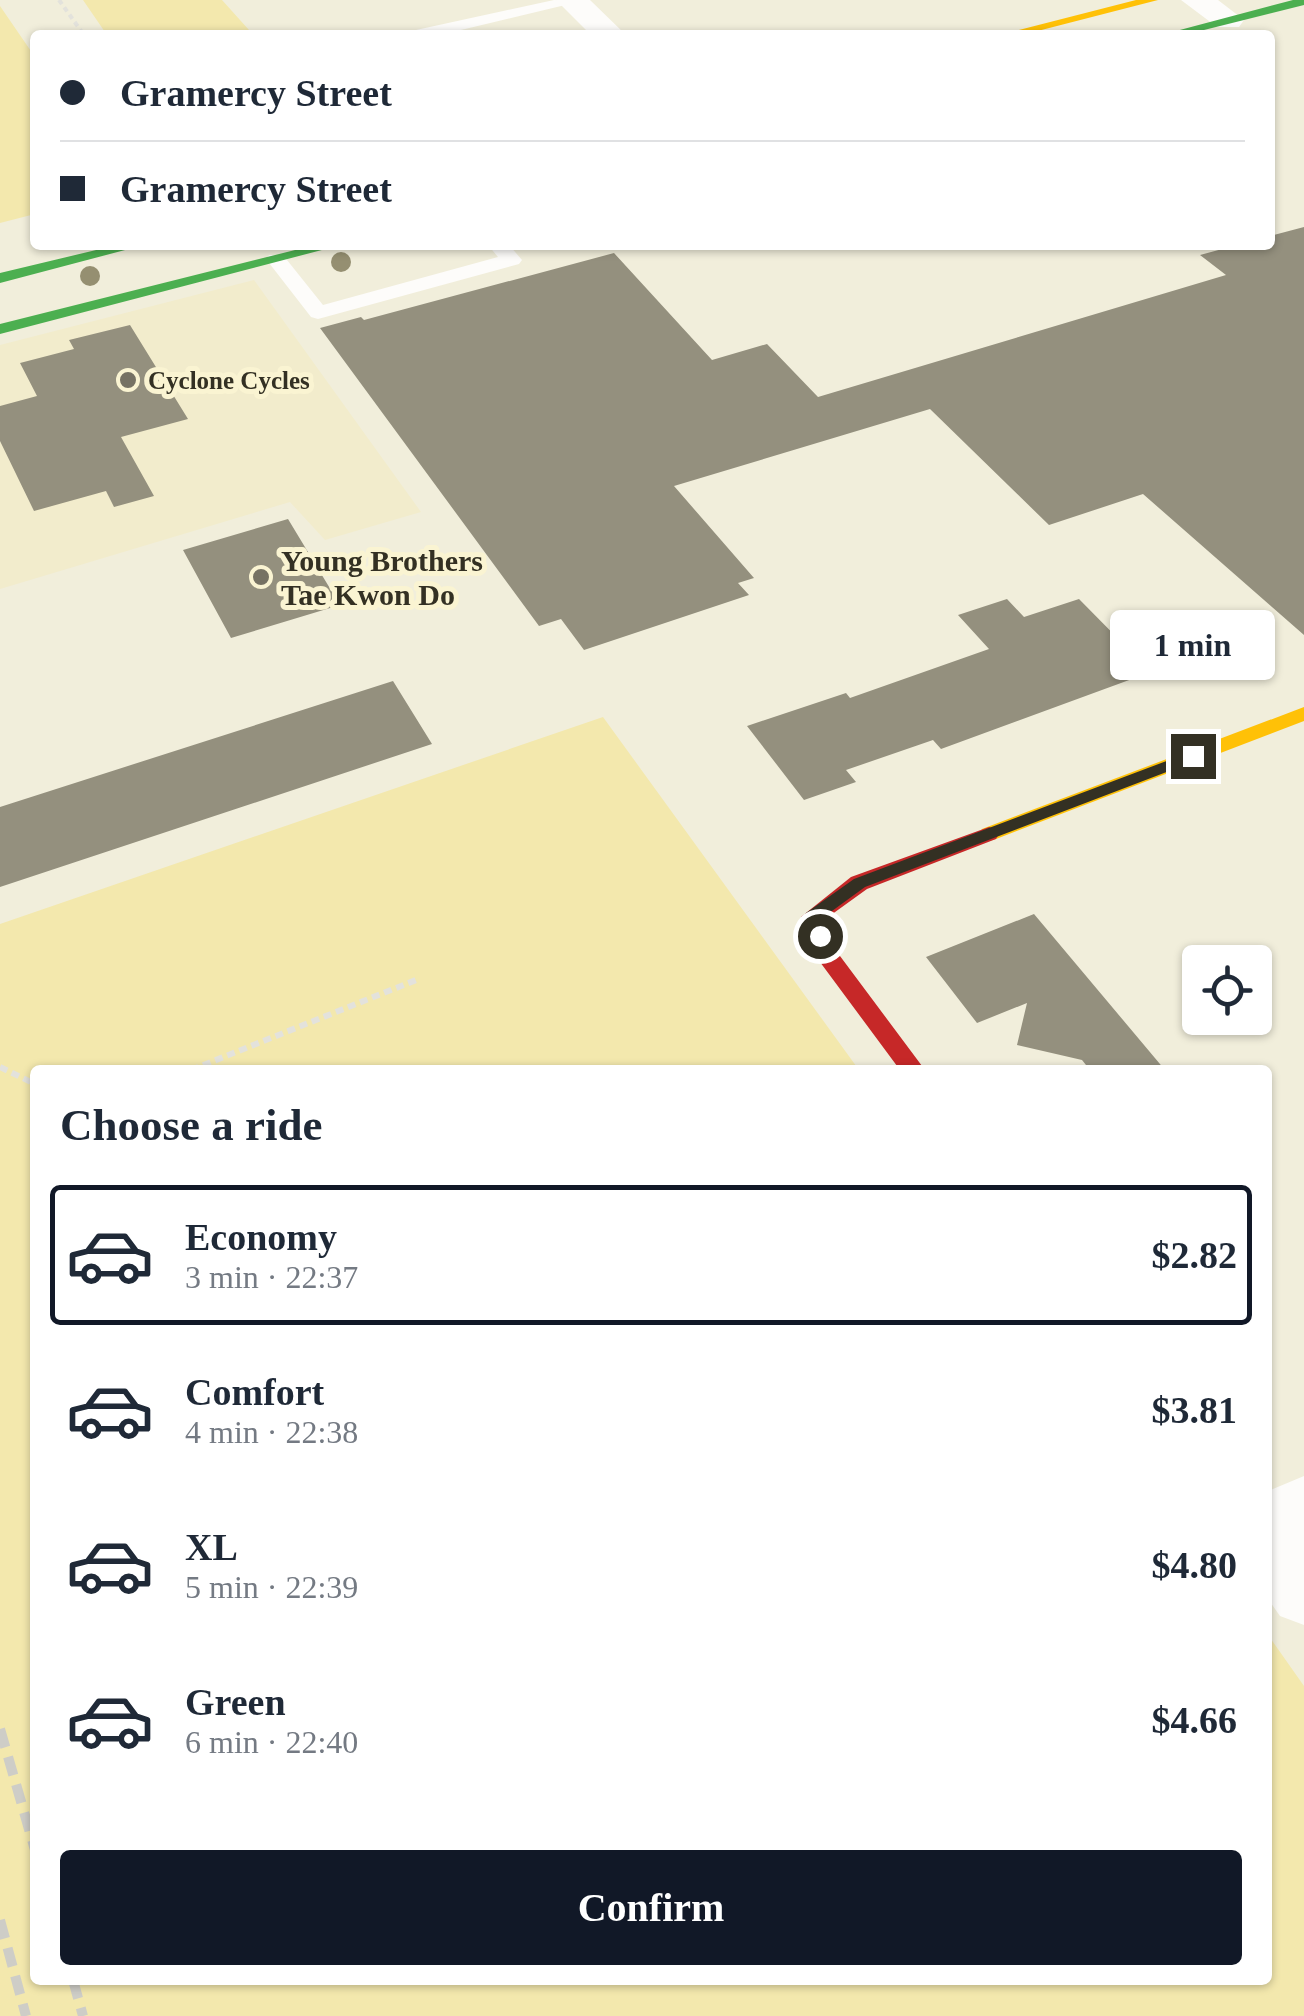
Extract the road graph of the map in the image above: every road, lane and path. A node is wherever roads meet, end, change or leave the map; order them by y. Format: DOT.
graph roads {
  1 [pos="59,0"];
  2 [pos="572,0"];
  3 [pos="1152,0"];
  4 [pos="1197,0"];
  5 [pos="1304,1"];
  6 [pos="1228,20"];
  7 [pos="80,30"];
  8 [pos="438,30"];
  9 [pos="605,30"];
  10 [pos="1027,30"];
  11 [pos="1188,30"];
  12 [pos="115,250"];
  13 [pos="503,250"];
  14 [pos="272,252"];
  15 [pos="0,278"];
  16 [pos="0,329"];
  17 [pos="1304,714"];
  18 [pos="416,980"];
  19 [pos="204,1065"];
  20 [pos="909,1065"];
  21 [pos="0,1067"];
  22 [pos="30,1082"];
  23 [pos="1304,1507"];
  24 [pos="1272,1524"];
  25 [pos="1272,1548"];
  26 [pos="1304,1592"];
  1 -- 7 [label="path"];
  2 -- 8 [label="lane"];
  2 -- 9 [label="street"];
  3 -- 10 [label="main road"];
  4 -- 6 [label="street"];
  5 -- 6 [label="main road"];
  6 -- 11 [label="main road"];
  12 -- 15 [label="main road"];
  13 -- 14 [label="lane"];
  14 -- 16 [label="main road"];
  17 -- 20 [label="main road"];
  18 -- 19 [label="path"];
  21 -- 22 [label="path"];
  23 -- 24 [label="street"];
  25 -- 26 [label="street"];
}
